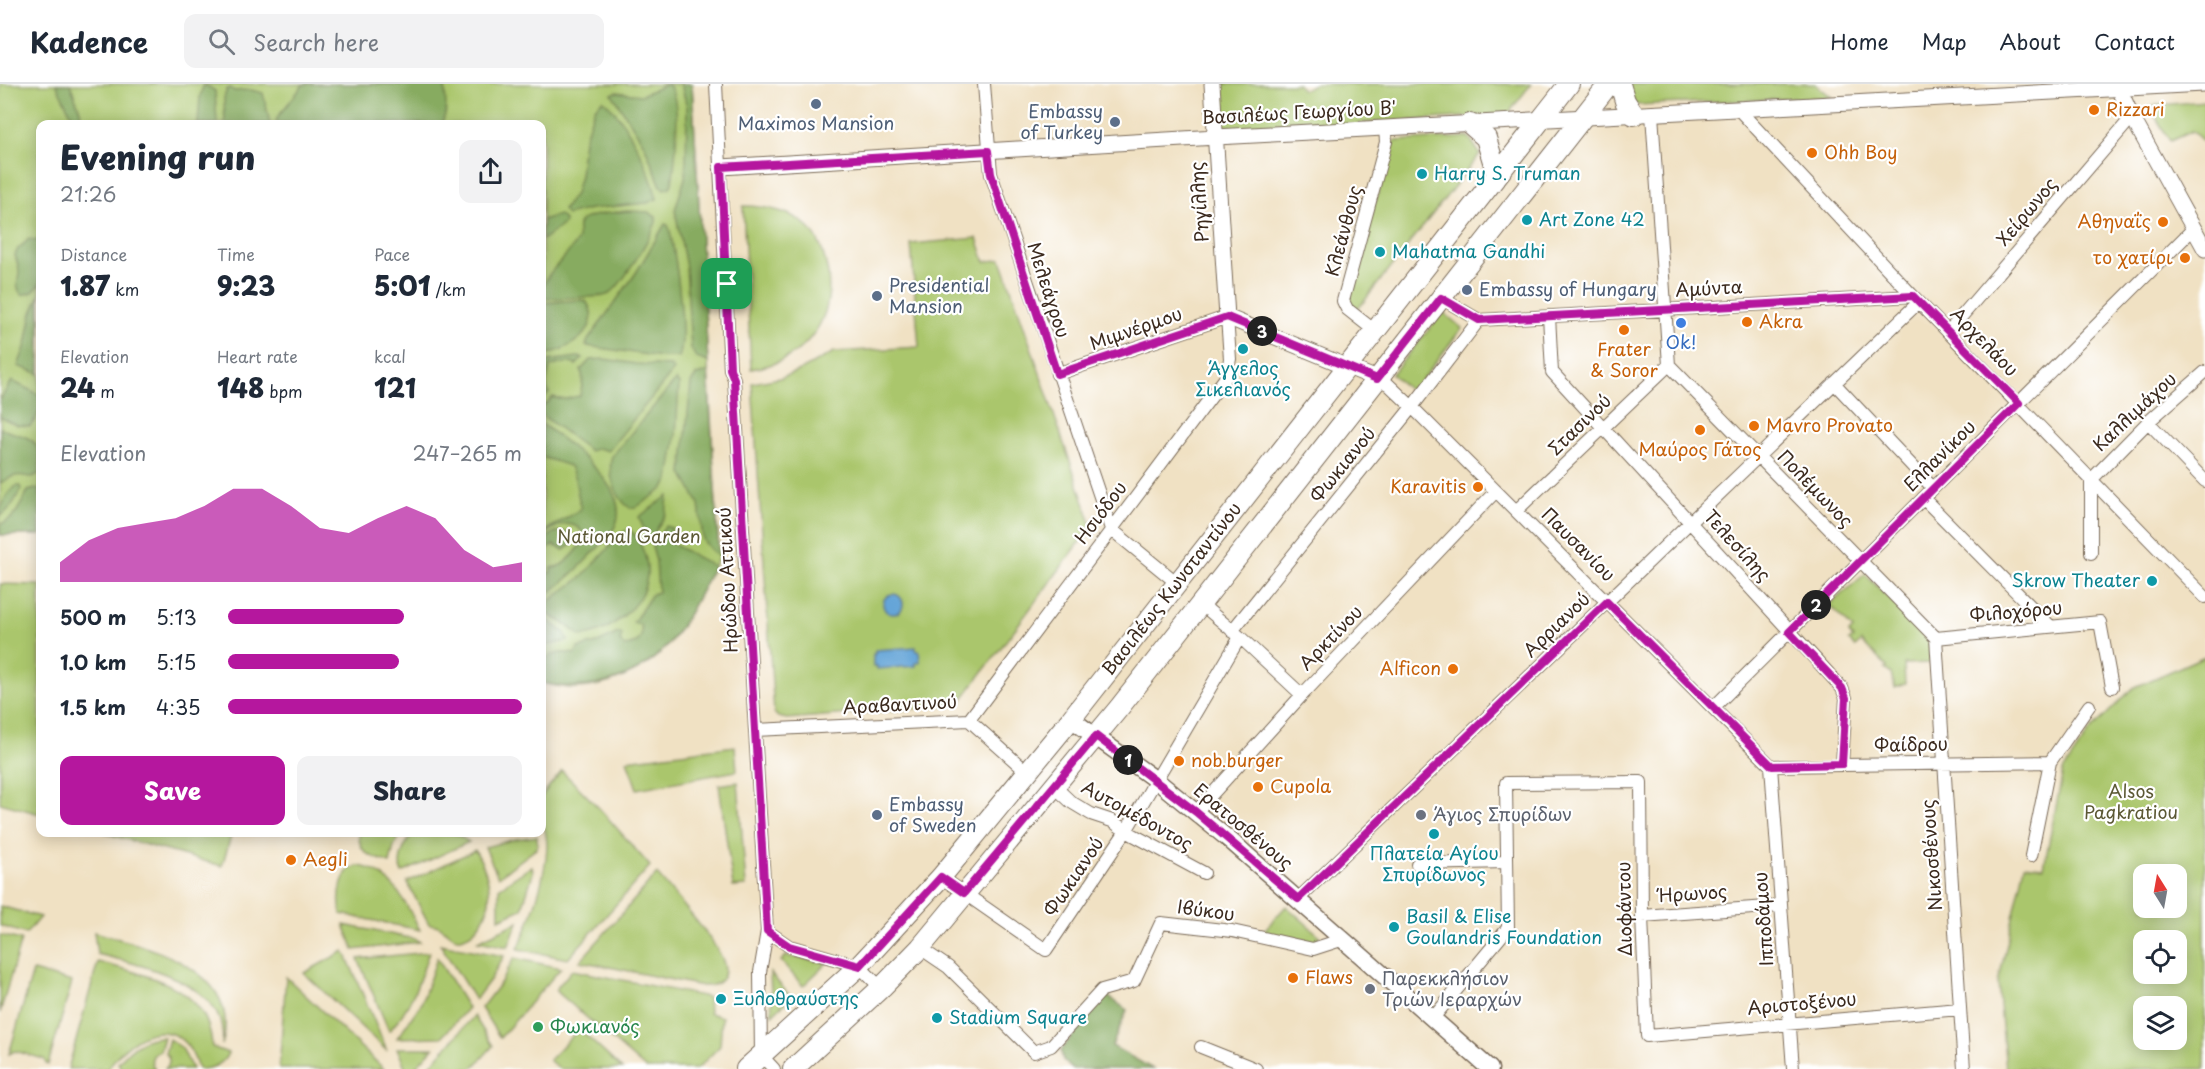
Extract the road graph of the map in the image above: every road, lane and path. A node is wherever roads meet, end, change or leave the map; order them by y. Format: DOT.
graph roads {
  1 [pos="716,84"];
  2 [pos="984,84"];
  3 [pos="1212,84"];
  4 [pos="1569,84"];
  5 [pos="1609,84"];
  6 [pos="1620,84"];
  7 [pos="2204,84"];
  8 [pos="2119,87"];
  9 [pos="1739,110"];
  10 [pos="1643,115"];
  11 [pos="2132,117"];
  12 [pos="1584,118"];
  13 [pos="1541,120"];
  14 [pos="1470,124"];
  15 [pos="1385,128"];
  16 [pos="1216,137"];
  17 [pos="988,151"];
  18 [pos="721,167"];
  19 [pos="1497,175"];
  20 [pos="2193,229"];
  21 [pos="2205,249"];
  22 [pos="1441,298"];
  23 [pos="1916,299"];
  24 [pos="1665,310"];
  25 [pos="1549,316"];
  26 [pos="1227,317"];
  27 [pos="1479,320"];
  28 [pos="1375,331"];
  29 [pos="1949,332"];
  30 [pos="1669,365"];
  31 [pos="1346,367"];
  32 [pos="2205,372"];
  33 [pos="1057,374"];
  34 [pos="1377,379"];
  35 [pos="1834,383"];
  36 [pos="2019,403"];
  37 [pos="1412,408"];
  38 [pos="2148,422"];
  39 [pos="1604,427"];
  40 [pos="1758,456"];
  41 [pos="2091,480"];
  42 [pos="2205,481"];
  43 [pos="1933,488"];
  44 [pos="1496,491"];
  45 [pos="1923,498"];
  46 [pos="1516,511"];
  47 [pos="1691,522"];
  48 [pos="1111,529"];
  49 [pos="2091,553"];
  50 [pos="1860,561"];
  51 [pos="1177,583"];
  52 [pos="2205,597"];
  53 [pos="1607,602"];
  54 [pos="1201,604"];
  55 [pos="2050,627"];
  56 [pos="1789,632"];
  57 [pos="1236,634"];
  58 [pos="1936,638"];
  59 [pos="2112,687"];
  60 [pos="1302,695"];
  61 [pos="2089,706"];
  62 [pos="1713,708"];
  63 [pos="1071,719"];
  64 [pos="969,720"];
  65 [pos="755,730"];
  66 [pos="1096,736"];
  67 [pos="2050,762"];
  68 [pos="1944,763"];
  69 [pos="1842,764"];
  70 [pos="1772,766"];
  71 [pos="1027,772"];
  72 [pos="1156,780"];
  73 [pos="1055,787"];
  74 [pos="1196,812"];
  75 [pos="1126,831"];
  76 [pos="2031,856"];
  77 [pos="1507,862"];
  78 [pos="1417,864"];
  79 [pos="1204,873"];
  80 [pos="941,877"];
  81 [pos="964,893"];
  82 [pos="1298,899"];
  83 [pos="1781,906"];
  84 [pos="1642,916"];
  85 [pos="767,931"];
  86 [pos="1344,939"];
  87 [pos="920,948"];
  88 [pos="860,966"];
  89 [pos="881,988"];
  90 [pos="1960,1009"];
  91 [pos="1433,1018"];
  92 [pos="1790,1023"];
  93 [pos="1647,1036"];
  94 [pos="1201,1047"];
  95 [pos="768,1062"];
  96 [pos="746,1069"];
  97 [pos="793,1069"];
  98 [pos="1256,1069"];
  99 [pos="1490,1069"];
  100 [pos="1793,1069"];
  101 [pos="1964,1069"];
  1 -- 18 [label="street, Ηρώδου Αττικού"];
  2 -- 17 [label="street, Μελεάγρου"];
  3 -- 16 [label="street, Ρηγίλλης"];
  4 -- 13 [label="main road, Βασιλέως Κωνσταντίνου"];
  5 -- 12 [label="main road, Βασιλέως Κωνσταντίνου"];
  6 -- 10 [label="main road"];
  7 -- 8 [label="street, Βασιλέως Γεωργίου Β'"];
  8 -- 9 [label="street, Βασιλέως Γεωργίου Β'"];
  8 -- 11 [label="street"];
  9 -- 10 [label="street, Βασιλέως Γεωργίου Β'"];
  9 -- 23 [label="street, Αρχελάου"];
  10 -- 12 [label="street, Βασιλέως Γεωργίου Β'"];
  10 -- 24 [label="street"];
  11 -- 20 [label="street"];
  11 -- 29 [label="street, Χείρωνος"];
  12 -- 13 [label="street, Βασιλέως Γεωργίου Β'"];
  12 -- 22 [label="main road, Βασιλέως Κωνσταντίνου"];
  13 -- 14 [label="street, Βασιλέως Γεωργίου Β'"];
  13 -- 19 [label="main road, Βασιλέως Κωνσταντίνου"];
  14 -- 15 [label="street, Βασιλέως Γεωργίου Β'"];
  14 -- 19 [label="main road"];
  15 -- 16 [label="street, Βασιλέως Γεωργίου Β'"];
  15 -- 28 [label="street, Κλεάνθους"];
  16 -- 17 [label="street, Βασιλέως Γεωργίου Β'"];
  16 -- 26 [label="street, Ρηγίλλης"];
  17 -- 18 [label="street, Βασιλέως Γεωργίου Β'"];
  17 -- 33 [label="street, Μελεάγρου"];
  18 -- 65 [label="street, Ηρώδου Αττικού"];
  19 -- 28 [label="main road, Βασιλέως Κωνσταντίνου"];
  20 -- 21 [label="street"];
  20 -- 36 [label="street, Ελλανίκου"];
  22 -- 27 [label="street"];
  22 -- 34 [label="main road, Βασιλέως Κωνσταντίνου"];
  23 -- 24 [label="street, Αμύντα"];
  23 -- 29 [label="street, Αρχελάου"];
  23 -- 35 [label="street, Αρριανού"];
  24 -- 25 [label="street, Αμύντα"];
  24 -- 30 [label="street"];
  25 -- 27 [label="street, Αμύντα"];
  25 -- 39 [label="street, Τελεσίλης"];
  26 -- 31 [label="street, Παυσανίου"];
  26 -- 33 [label="street, Μιμνέρμου"];
  26 -- 48 [label="street, Ησιόδου"];
  27 -- 37 [label="street, Φωκιανού"];
  28 -- 31 [label="main road, Βασιλέως Κωνσταντίνου"];
  29 -- 36 [label="street, Αρχελάου"];
  30 -- 39 [label="street, Στασινού"];
  30 -- 40 [label="street, Πολέμωνος"];
  31 -- 34 [label="street, Παυσανίου"];
  31 -- 51 [label="main road, Βασιλέως Κωνσταντίνου"];
  32 -- 38 [label="street, Καλλιμάχου"];
  33 -- 48 [label="street, Μελεάγρου"];
  34 -- 37 [label="street, Παυσανίου"];
  34 -- 54 [label="main road, Βασιλέως Κωνσταντίνου"];
  35 -- 40 [label="street, Αρριανού"];
  35 -- 43 [label="street"];
  36 -- 41 [label="street, Αρχελάου"];
  36 -- 43 [label="street, Ελλανίκου"];
  37 -- 44 [label="street, Παυσανίου"];
  37 -- 57 [label="street, Φωκιανού"];
  38 -- 41 [label="street, Καλλιμάχου"];
  38 -- 42 [label="street"];
  39 -- 46 [label="street, Στασινού"];
  39 -- 47 [label="street, Τελεσίλης"];
  40 -- 47 [label="street, Αρριανού"];
  40 -- 50 [label="street, Πολέμωνος"];
  41 -- 49 [label="street"];
  41 -- 52 [label="street, Αρχελάου"];
  43 -- 45 [label="street, Ελλανίκου"];
  44 -- 46 [label="street, Παυσανίου"];
  44 -- 60 [label="street, Αρκτίνου"];
  45 -- 50 [label="street, Ελλανίκου"];
  45 -- 55 [label="street"];
  46 -- 53 [label="street, Παυσανίου"];
  47 -- 53 [label="street, Αρριανού"];
  47 -- 56 [label="street, Τελεσίλης"];
  48 -- 51 [label="street"];
  48 -- 64 [label="street, Ησιόδου"];
  50 -- 56 [label="street, Ελλανίκου"];
  50 -- 58 [label="street, Πολέμωνος"];
  51 -- 63 [label="main road, Βασιλέως Κωνσταντίνου"];
  53 -- 62 [label="street, Παυσανίου"];
  53 -- 82 [label="street, Αρριανού"];
  54 -- 57 [label="street"];
  54 -- 66 [label="main road, Βασιλέως Κωνσταντίνου"];
  55 -- 58 [label="street, Φιλοχόρου"];
  55 -- 59 [label="street, Φιλοχόρου"];
  56 -- 62 [label="street, Ελλανίκου"];
  56 -- 69 [label="street, Τελεσίλης"];
  57 -- 60 [label="street"];
  57 -- 72 [label="street, Φωκιανού"];
  58 -- 68 [label="street, Νικοσθένους"];
  60 -- 74 [label="street, Αρκτίνου"];
  61 -- 67 [label="street"];
  62 -- 70 [label="street, Παυσανίου"];
  63 -- 66 [label="main road, Ερατοσθένους"];
  63 -- 71 [label="main road, Βασιλέως Κωνσταντίνου"];
  64 -- 65 [label="street, Αραβαντινού"];
  64 -- 71 [label="street, Αραβαντινού"];
  65 -- 85 [label="street, Ηρώδου Αττικού"];
  66 -- 72 [label="main road, Ερατοσθένους"];
  66 -- 73 [label="main road, Βασιλέως Κωνσταντίνου"];
  67 -- 68 [label="street, Φαίδρου"];
  67 -- 76 [label="street"];
  68 -- 69 [label="street, Φαίδρου"];
  68 -- 90 [label="street, Νικοσθένους"];
  69 -- 70 [label="street, Φαίδρου"];
  70 -- 83 [label="street, Ιπποδάμου"];
  71 -- 80 [label="main road, Βασιλέως Κωνσταντίνου"];
  72 -- 74 [label="main road, Ερατοσθένους"];
  72 -- 75 [label="street, Φωκιανού"];
  73 -- 75 [label="street, Αυτομέδοντος"];
  73 -- 81 [label="main road, Βασιλέως Κωνσταντίνου"];
  74 -- 82 [label="main road, Ερατοσθένους"];
  75 -- 79 [label="street, Αυτομέδοντος"];
  75 -- 81 [label="street, Φωκιανού"];
  77 -- 78 [label="street"];
  77 -- 84 [label="street, Διοφάντου"];
  77 -- 91 [label="street"];
  80 -- 81 [label="street"];
  80 -- 88 [label="main road, Βασιλέως Κωνσταντίνου"];
  81 -- 87 [label="main road, Βασιλέως Κωνσταντίνου"];
  82 -- 86 [label="main road, Ερατοσθένους"];
  83 -- 84 [label="street, Ήρωνος"];
  83 -- 92 [label="street, Ιπποδάμου"];
  84 -- 93 [label="street, Διοφάντου"];
  85 -- 88 [label="street"];
  85 -- 95 [label="street, Ηρώδου Αττικού"];
  86 -- 87 [label="street, Ιβύκου"];
  86 -- 91 [label="main road, Ερατοσθένους"];
  87 -- 89 [label="main road, Βασιλέως Κωνσταντίνου"];
  88 -- 89 [label="street"];
  88 -- 95 [label="main road, Βασιλέως Κωνσταντίνου"];
  89 -- 97 [label="main road, Βασιλέως Κωνσταντίνου"];
  90 -- 92 [label="street, Αριστοξένου"];
  90 -- 101 [label="street, Νικοσθένους"];
  91 -- 99 [label="main road, Ερατοσθένους"];
  92 -- 93 [label="street, Αριστοξένου"];
  92 -- 100 [label="street, Ιπποδάμου"];
  94 -- 98 [label="street"];
  95 -- 96 [label="main road, Βασιλέως Κωνσταντίνου"];
}
